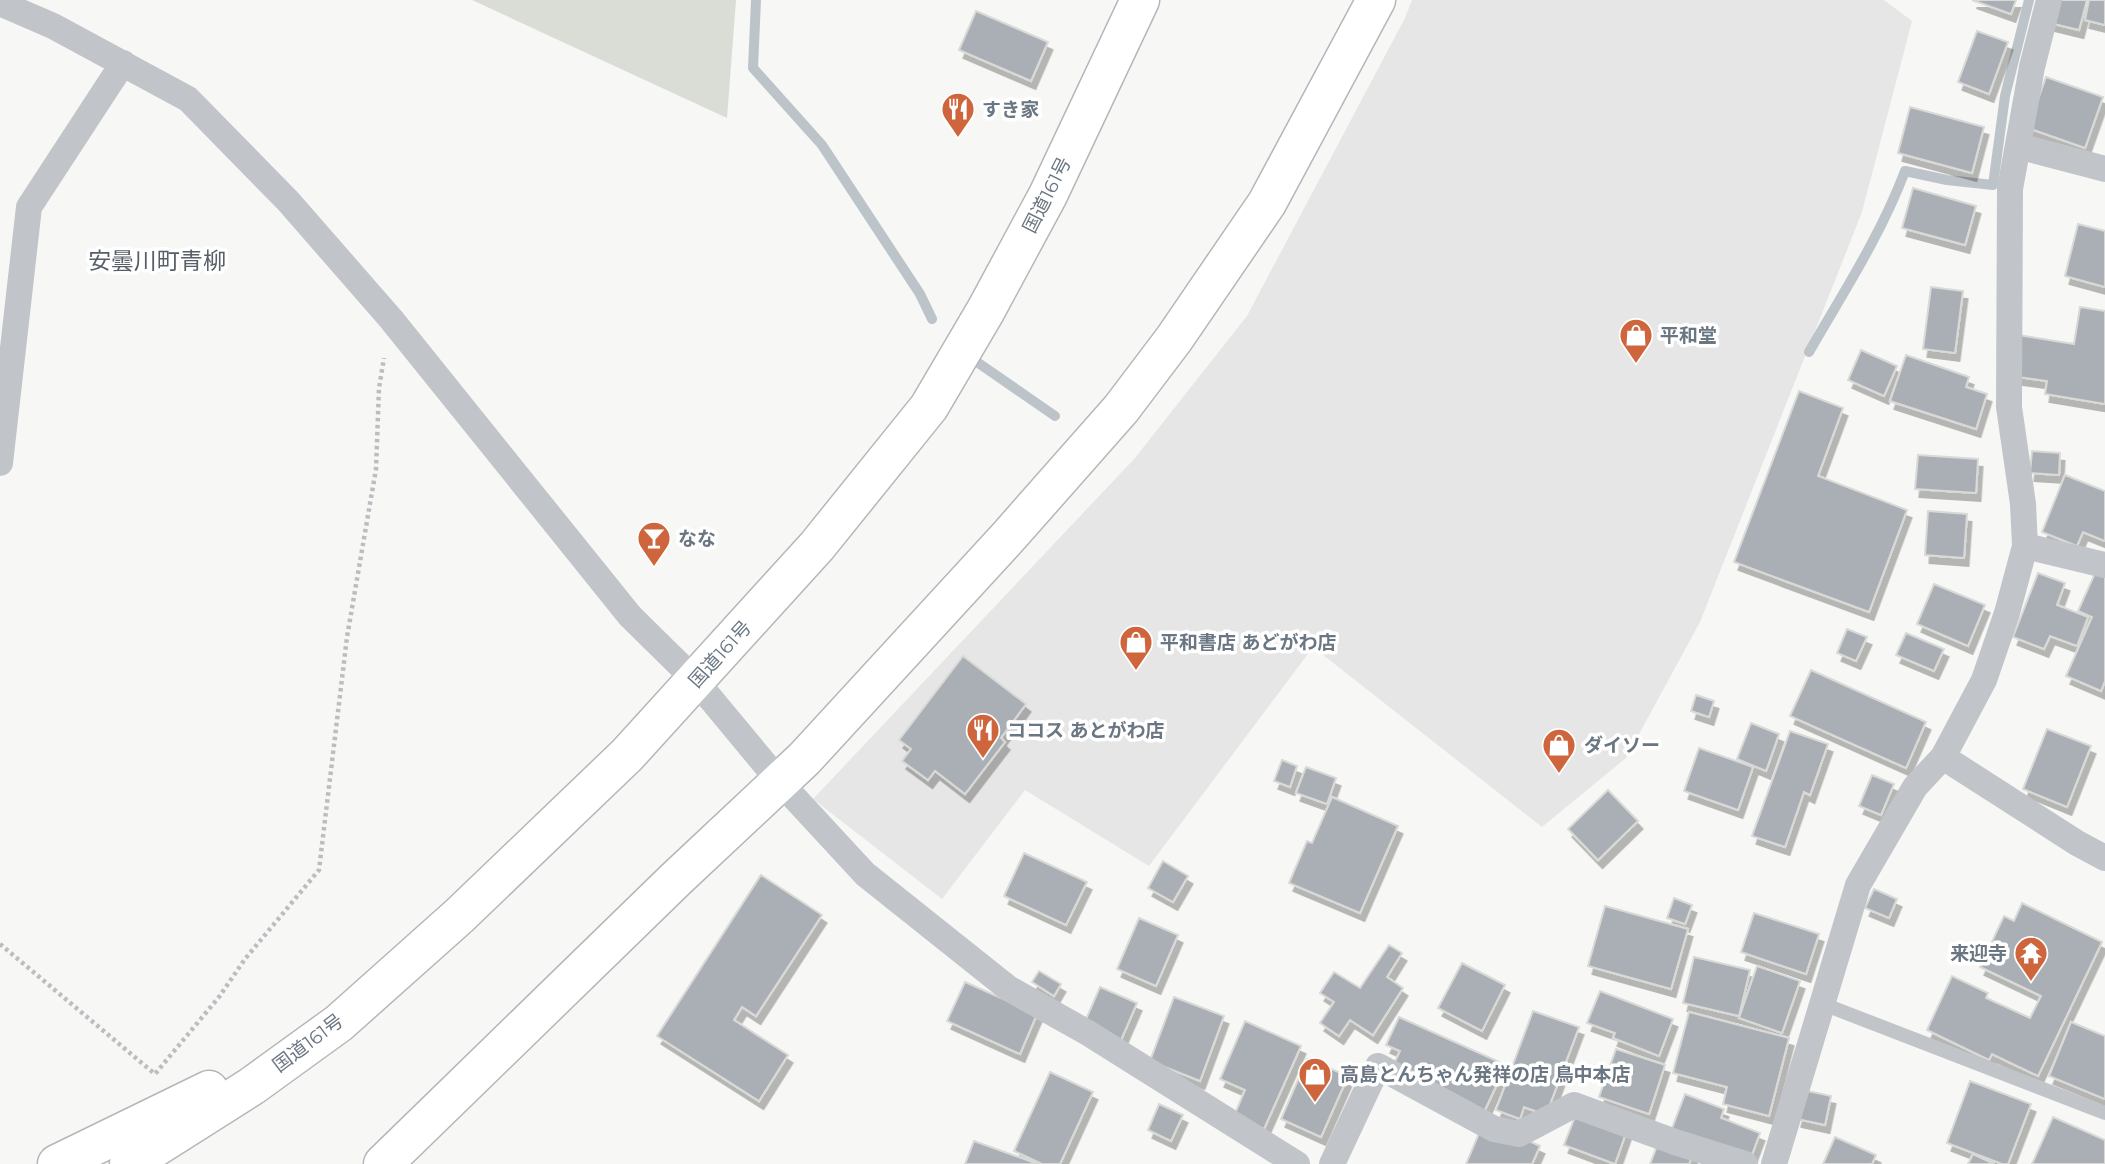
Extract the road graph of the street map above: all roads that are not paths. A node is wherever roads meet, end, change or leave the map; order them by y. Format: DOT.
graph roads {
  1 [pos="1140,0"];
  2 [pos="1376,0"];
  3 [pos="2049,0"];
  4 [pos="12,4"];
  5 [pos="123,63"];
  6 [pos="2018,146"];
  7 [pos="2105,169"];
  8 [pos="0,463"];
  9 [pos="2025,546"];
  10 [pos="2105,565"];
  11 [pos="696,681"];
  12 [pos="1943,757"];
  13 [pos="779,781"];
  14 [pos="2105,858"];
  15 [pos="1823,1004"];
  16 [pos="252,1086"];
  17 [pos="2105,1113"];
  18 [pos="57,1164"];
  19 [pos="130,1164"];
  20 [pos="383,1164"];
  21 [pos="1297,1164"];
  22 [pos="1332,1164"];
  23 [pos="1745,1164"];
  24 [pos="1774,1164"];
  1 -- 11 [label="highway, 国道161号"];
  2 -- 13 [label="highway"];
  3 -- 6 [label="street"];
  4 -- 5 [label="street"];
  5 -- 8 [label="street"];
  5 -- 11 [label="street"];
  6 -- 7 [label="street"];
  6 -- 9 [label="street"];
  9 -- 10 [label="street"];
  9 -- 12 [label="street"];
  11 -- 13 [label="street"];
  11 -- 16 [label="highway, 国道161号"];
  12 -- 14 [label="street"];
  12 -- 15 [label="street"];
  13 -- 20 [label="highway"];
  13 -- 21 [label="street"];
  15 -- 17 [label="lane"];
  15 -- 24 [label="street"];
  16 -- 18 [label="highway"];
  16 -- 19 [label="highway, 国道161号"];
  22 -- 23 [label="street"];
}
